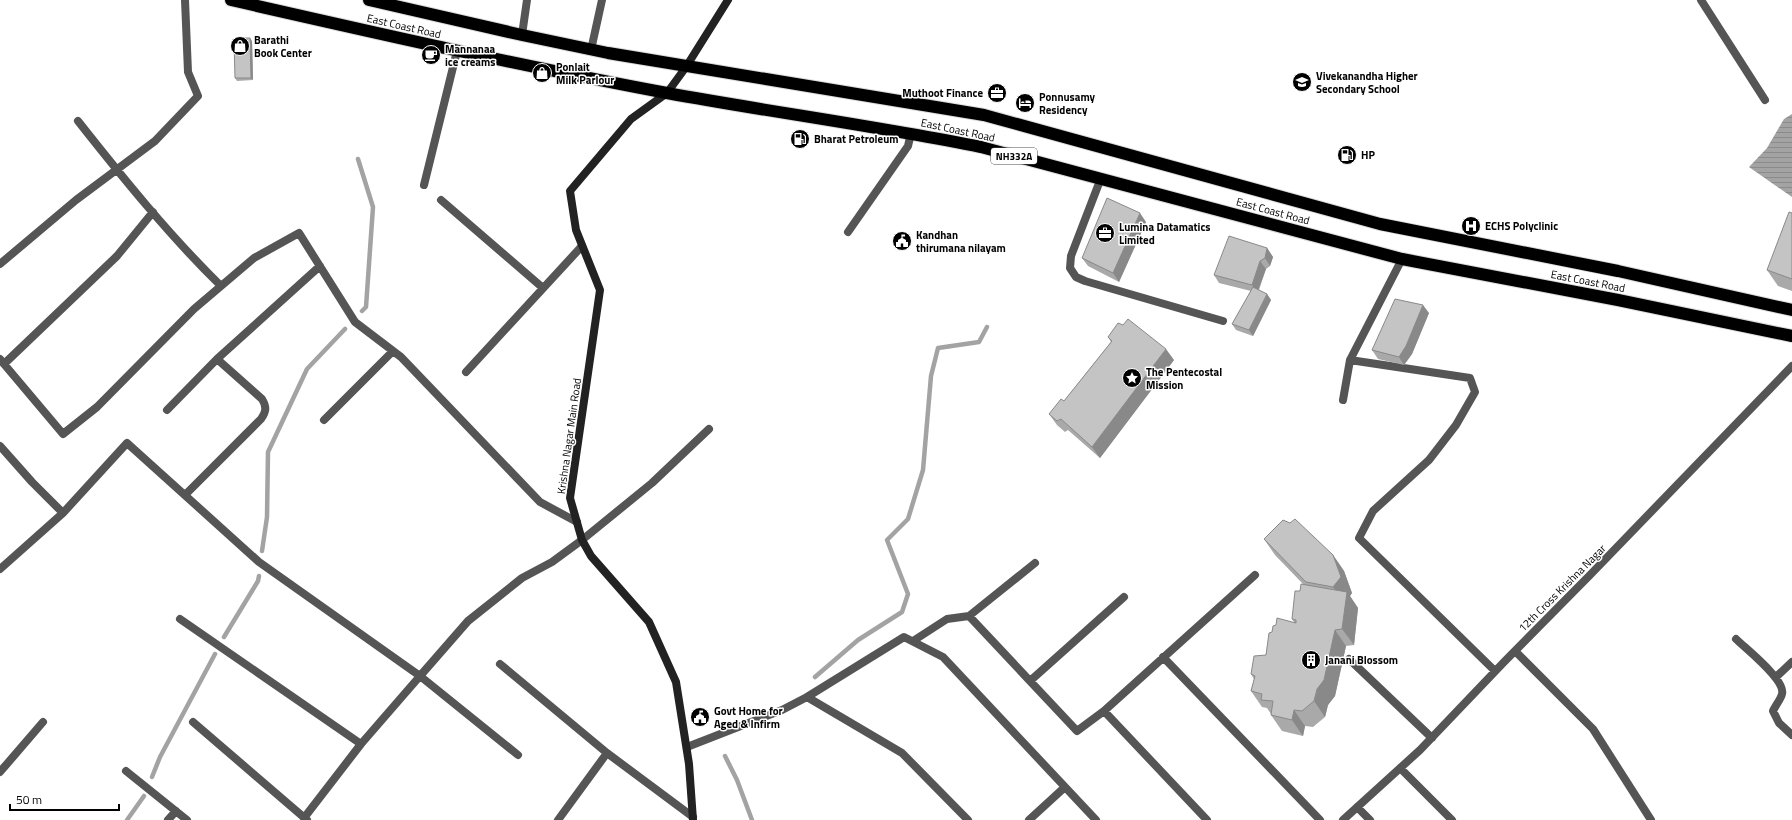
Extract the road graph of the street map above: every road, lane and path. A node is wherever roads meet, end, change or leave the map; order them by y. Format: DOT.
graph roads {
  1 [pos="185,0"];
  2 [pos="231,0"];
  3 [pos="369,0"];
  4 [pos="527,0"];
  5 [pos="602,0"];
  6 [pos="728,0"];
  7 [pos="1701,0"];
  8 [pos="522,36"];
  9 [pos="591,50"];
  10 [pos="457,51"];
  11 [pos="686,67"];
  12 [pos="667,93"];
  13 [pos="1765,100"];
  14 [pos="78,121"];
  15 [pos="911,133"];
  16 [pos="117,170"];
  17 [pos="1101,178"];
  18 [pos="424,185"];
  19 [pos="441,200"];
  20 [pos="153,212"];
  21 [pos="848,232"];
  22 [pos="582,246"];
  23 [pos="1402,259"];
  24 [pos="0,264"];
  25 [pos="320,266"];
  26 [pos="221,286"];
  27 [pos="543,288"];
  28 [pos="1792,310"];
  29 [pos="1223,321"];
  30 [pos="1792,336"];
  31 [pos="393,351"];
  32 [pos="217,359"];
  33 [pos="1350,360"];
  34 [pos="2,361"];
  35 [pos="1792,366"];
  36 [pos="466,372"];
  37 [pos="1343,400"];
  38 [pos="167,410"];
  39 [pos="324,420"];
  40 [pos="709,429"];
  41 [pos="0,446"];
  42 [pos="185,495"];
  43 [pos="63,513"];
  44 [pos="577,522"];
  45 [pos="582,540"];
  46 [pos="1035,563"];
  47 [pos="0,569"];
  48 [pos="1255,574"];
  49 [pos="1124,597"];
  50 [pos="969,616"];
  51 [pos="180,619"];
  52 [pos="1736,639"];
  53 [pos="913,641"];
  54 [pos="1515,651"];
  55 [pos="1163,657"];
  56 [pos="1349,659"];
  57 [pos="1792,662"];
  58 [pos="500,664"];
  59 [pos="1495,671"];
  60 [pos="420,676"];
  61 [pos="1776,677"];
  62 [pos="1030,681"];
  63 [pos="807,697"];
  64 [pos="1104,711"];
  65 [pos="43,722"];
  66 [pos="193,722"];
  67 [pos="1792,735"];
  68 [pos="1432,738"];
  69 [pos="361,744"];
  70 [pos="687,747"];
  71 [pos="607,753"];
  72 [pos="518,755"];
  73 [pos="1400,768"];
  74 [pos="126,771"];
  75 [pos="0,772"];
  76 [pos="1065,787"];
  77 [pos="1357,807"];
  78 [pos="176,811"];
  79 [pos="693,818"];
  80 [pos="305,819"];
  81 [pos="168,820"];
  82 [pos="187,820"];
  83 [pos="558,820"];
  84 [pos="968,820"];
  85 [pos="1029,820"];
  86 [pos="1096,820"];
  87 [pos="1207,820"];
  88 [pos="1320,820"];
  89 [pos="1343,820"];
  90 [pos="1370,820"];
  91 [pos="1452,820"];
  92 [pos="1651,820"];
  1 -- 16 [label="street"];
  2 -- 10 [label="highway, East Coast Road / NH332A"];
  3 -- 8 [label="highway, East Coast Road"];
  4 -- 8 [label="street"];
  5 -- 9 [label="street"];
  6 -- 11 [label="street"];
  7 -- 13 [label="street"];
  8 -- 9 [label="highway, East Coast Road"];
  9 -- 11 [label="highway, East Coast Road"];
  10 -- 12 [label="highway, East Coast Road / NH332A"];
  10 -- 18 [label="street"];
  11 -- 12 [label="street"];
  11 -- 28 [label="highway, East Coast Road"];
  12 -- 15 [label="highway, East Coast Road / NH332A"];
  12 -- 22 [label="street, Krishna Nagar Main Road"];
  14 -- 16 [label="street"];
  15 -- 17 [label="highway, East Coast Road / NH332A"];
  15 -- 21 [label="street"];
  16 -- 20 [label="street"];
  16 -- 24 [label="street"];
  17 -- 23 [label="highway, East Coast Road / NH332A"];
  17 -- 29 [label="street"];
  19 -- 27 [label="street"];
  20 -- 26 [label="street"];
  20 -- 34 [label="street"];
  22 -- 27 [label="street"];
  22 -- 44 [label="street, Krishna Nagar Main Road"];
  23 -- 30 [label="highway, East Coast Road / NH332A"];
  23 -- 33 [label="street"];
  25 -- 26 [label="street"];
  25 -- 31 [label="street"];
  25 -- 32 [label="street"];
  26 -- 34 [label="street"];
  27 -- 36 [label="street"];
  31 -- 39 [label="street"];
  31 -- 44 [label="street"];
  32 -- 38 [label="street"];
  32 -- 42 [label="street"];
  33 -- 37 [label="street"];
  33 -- 59 [label="street"];
  35 -- 54 [label="street, 12th Cross Krishna Nagar"];
  40 -- 45 [label="street"];
  41 -- 43 [label="street"];
  42 -- 43 [label="street"];
  42 -- 60 [label="street"];
  43 -- 47 [label="street"];
  44 -- 45 [label="street, Krishna Nagar Main Road"];
  45 -- 60 [label="street"];
  45 -- 70 [label="street, Krishna Nagar Main Road"];
  46 -- 50 [label="street"];
  48 -- 55 [label="street"];
  49 -- 62 [label="street"];
  50 -- 53 [label="street"];
  50 -- 62 [label="street"];
  51 -- 69 [label="street"];
  52 -- 61 [label="street"];
  53 -- 63 [label="street"];
  53 -- 76 [label="street"];
  54 -- 59 [label="street, 12th Cross Krishna Nagar"];
  54 -- 92 [label="street"];
  55 -- 64 [label="street"];
  55 -- 88 [label="street"];
  56 -- 68 [label="street"];
  57 -- 61 [label="street"];
  58 -- 71 [label="street"];
  59 -- 68 [label="street, 12th Cross Krishna Nagar"];
  60 -- 69 [label="street"];
  60 -- 72 [label="street"];
  61 -- 67 [label="street"];
  62 -- 64 [label="street"];
  63 -- 70 [label="street"];
  63 -- 84 [label="street"];
  64 -- 87 [label="street"];
  65 -- 75 [label="street"];
  66 -- 80 [label="street"];
  68 -- 73 [label="street, 12th Cross Krishna Nagar"];
  69 -- 80 [label="street"];
  70 -- 79 [label="street, Krishna Nagar Main Road"];
  71 -- 79 [label="street"];
  71 -- 83 [label="street"];
  73 -- 77 [label="street, 12th Cross Krishna Nagar"];
  73 -- 91 [label="street"];
  74 -- 78 [label="street"];
  76 -- 85 [label="street"];
  76 -- 86 [label="street"];
  77 -- 89 [label="street, 12th Cross Krishna Nagar"];
  77 -- 90 [label="street"];
  78 -- 81 [label="street"];
  78 -- 82 [label="street"];
}
